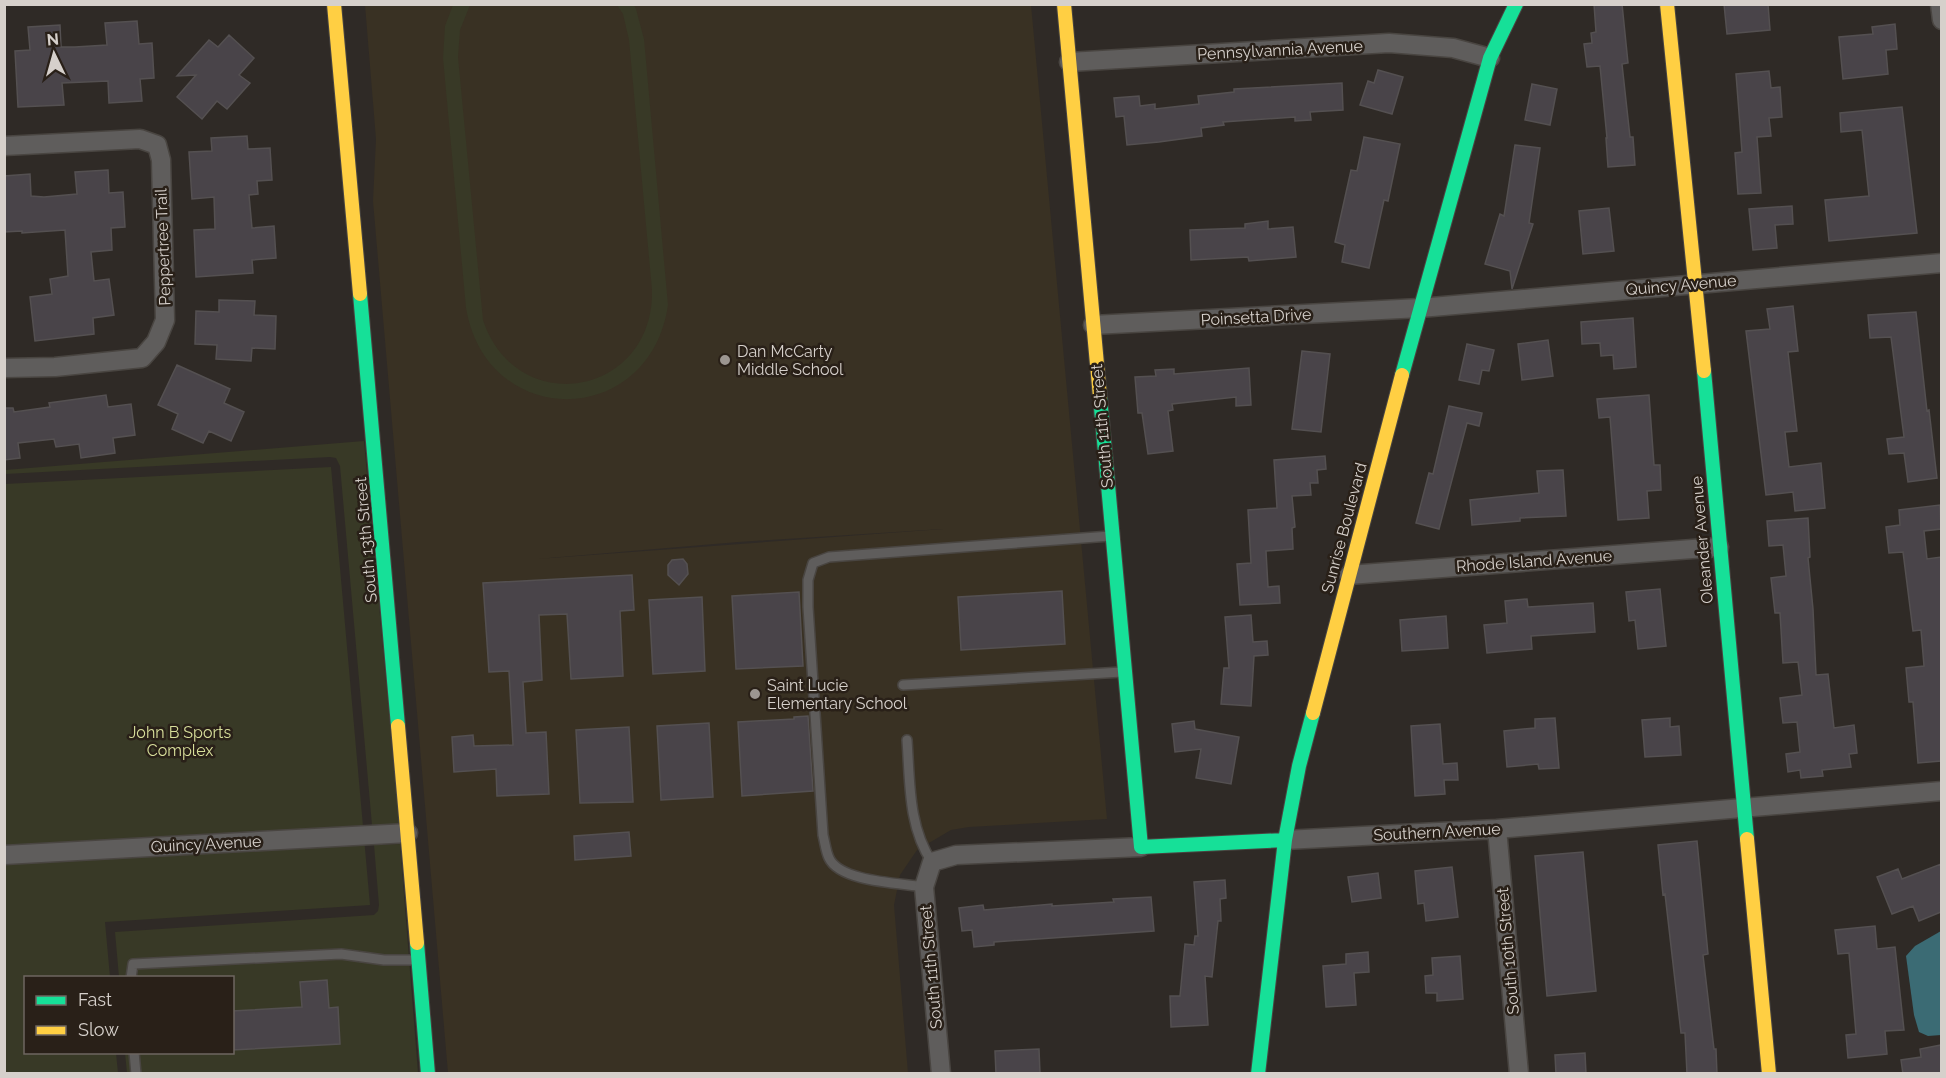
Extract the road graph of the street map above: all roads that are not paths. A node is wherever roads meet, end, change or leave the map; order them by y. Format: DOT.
graph roads {
  1 [pos="334,4"];
  2 [pos="1064,4"];
  3 [pos="1516,4"];
  4 [pos="1667,4"];
  5 [pos="1940,4"];
  6 [pos="1941,20"];
  7 [pos="1490,58"];
  8 [pos="1069,62"];
  9 [pos="4,146"];
  10 [pos="1941,263"];
  11 [pos="1696,284"];
  12 [pos="1420,308"];
  13 [pos="1093,325"];
  14 [pos="4,368"];
  15 [pos="1112,536"];
  16 [pos="1719,547"];
  17 [pos="1348,575"];
  18 [pos="1125,672"];
  19 [pos="903,685"];
  20 [pos="907,740"];
  21 [pos="1941,791"];
  22 [pos="1744,808"];
  23 [pos="1497,829"];
  24 [pos="408,833"];
  25 [pos="1285,840"];
  26 [pos="1140,847"];
  27 [pos="4,855"];
  28 [pos="932,862"];
  29 [pos="924,887"];
  30 [pos="418,960"];
  31 [pos="131,976"];
  32 [pos="134,1054"];
  33 [pos="136,1074"];
  34 [pos="428,1074"];
  35 [pos="941,1074"];
  36 [pos="1258,1074"];
  37 [pos="1519,1074"];
  38 [pos="1769,1074"];
  1 -- 24 [label="street, South 13th Street"];
  2 -- 8 [label="street, South 11th Street"];
  3 -- 7 [label="street, Sunrise Boulevard"];
  4 -- 11 [label="street, Oleander Avenue"];
  5 -- 6 [label="street"];
  7 -- 8 [label="street, Pennsylvannia Avenue"];
  7 -- 12 [label="street, Sunrise Boulevard"];
  8 -- 13 [label="street, South 11th Street"];
  9 -- 14 [label="street, Peppertree Trail"];
  10 -- 11 [label="street, Quincy Avenue"];
  11 -- 12 [label="street, Quincy Avenue"];
  11 -- 16 [label="street, Oleander Avenue"];
  12 -- 13 [label="street, Poinsetta Drive"];
  12 -- 17 [label="street, Sunrise Boulevard"];
  13 -- 15 [label="street, South 11th Street"];
  15 -- 18 [label="street, South 11th Street"];
  15 -- 29 [label="lane"];
  16 -- 17 [label="street, Rhode Island Avenue"];
  16 -- 22 [label="street, Oleander Avenue"];
  17 -- 25 [label="street, Sunrise Boulevard"];
  18 -- 19 [label="lane"];
  18 -- 26 [label="street, South 11th Street"];
  20 -- 28 [label="lane"];
  21 -- 22 [label="street, Southern Avenue"];
  22 -- 23 [label="street, Southern Avenue"];
  22 -- 38 [label="street, Oleander Avenue"];
  23 -- 25 [label="street, Southern Avenue"];
  23 -- 37 [label="street, South 10th Street"];
  24 -- 27 [label="street, Quincy Avenue"];
  24 -- 30 [label="street, South 13th Street"];
  25 -- 26 [label="street, Southern Avenue"];
  25 -- 36 [label="street, Sunrise Boulevard"];
  26 -- 28 [label="street, Southern Avenue"];
  28 -- 29 [label="street, South 11th Street"];
  29 -- 35 [label="street, South 11th Street"];
  30 -- 31 [label="lane"];
  30 -- 34 [label="street, South 13th Street"];
  32 -- 33 [label="lane"];
}
